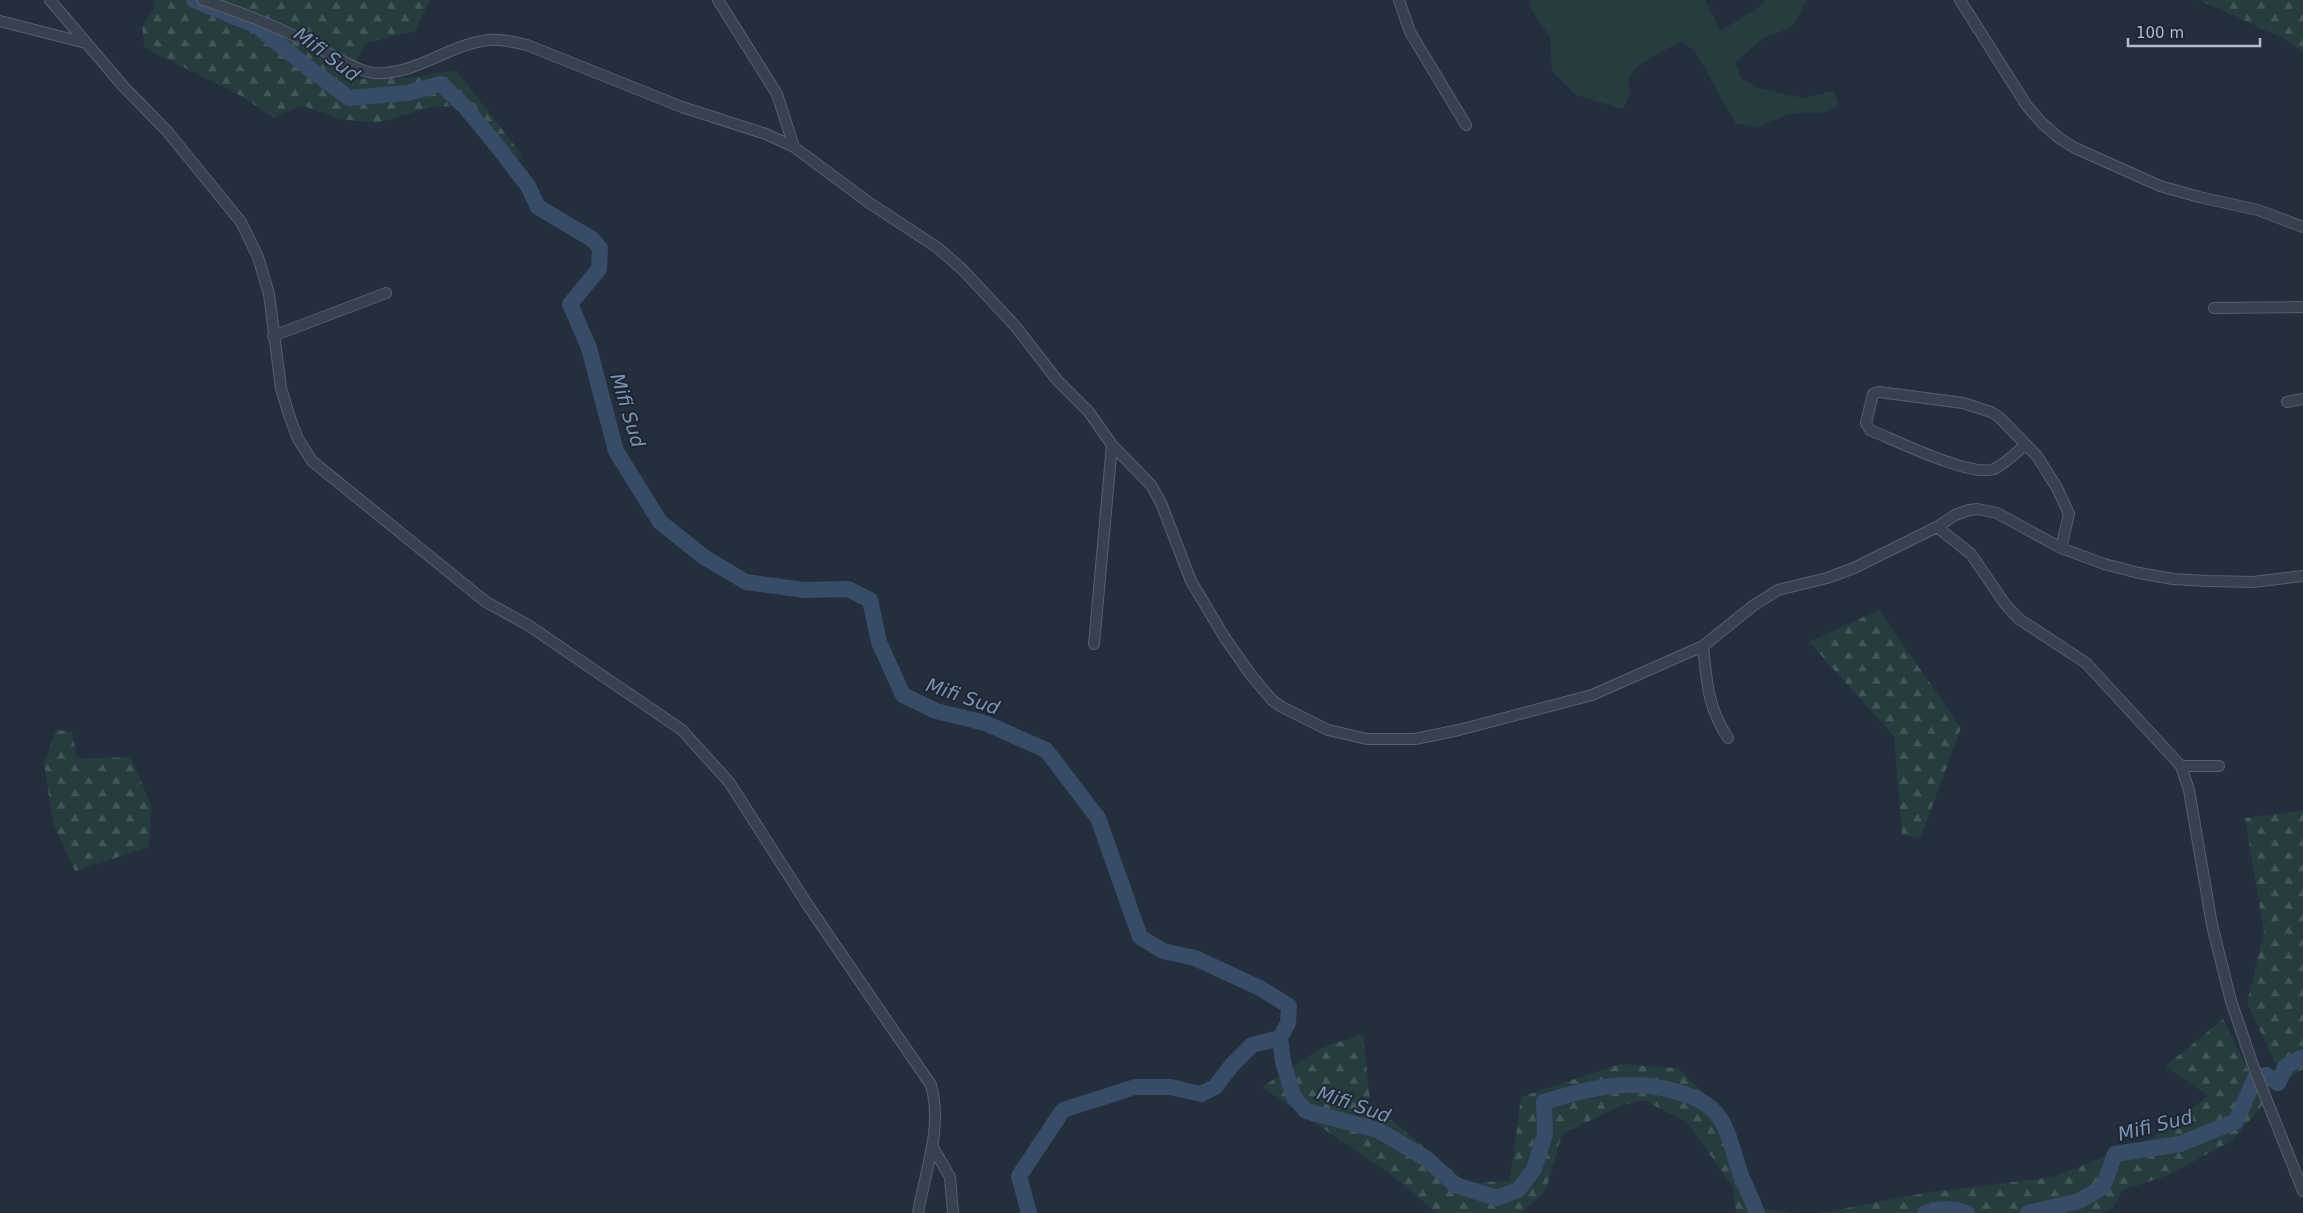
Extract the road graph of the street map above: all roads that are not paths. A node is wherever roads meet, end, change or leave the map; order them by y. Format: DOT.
graph roads {
  1 [pos="50,0"];
  2 [pos="203,0"];
  3 [pos="718,0"];
  4 [pos="1399,0"];
  5 [pos="1960,0"];
  6 [pos="0,21"];
  7 [pos="90,45"];
  8 [pos="1466,125"];
  9 [pos="794,147"];
  10 [pos="2303,228"];
  11 [pos="386,293"];
  12 [pos="2303,307"];
  13 [pos="2214,308"];
  14 [pos="273,336"];
  15 [pos="2303,399"];
  16 [pos="2287,402"];
  17 [pos="1112,445"];
  18 [pos="2025,445"];
  19 [pos="1937,527"];
  20 [pos="2061,548"];
  21 [pos="2303,576"];
  22 [pos="1094,644"];
  23 [pos="1703,646"];
  24 [pos="1728,738"];
  25 [pos="2181,766"];
  26 [pos="2219,766"];
  27 [pos="932,1146"];
  28 [pos="2303,1191"];
  29 [pos="918,1213"];
  30 [pos="953,1213"];
  1 -- 7 [label="street"];
  2 -- 9 [label="street"];
  3 -- 9 [label="street"];
  4 -- 8 [label="street"];
  5 -- 10 [label="street"];
  6 -- 7 [label="street"];
  7 -- 14 [label="street"];
  9 -- 17 [label="street"];
  11 -- 14 [label="street"];
  12 -- 13 [label="street"];
  14 -- 27 [label="street"];
  15 -- 16 [label="street"];
  17 -- 22 [label="street"];
  17 -- 23 [label="street"];
  18 -- 18 [label="street"];
  18 -- 20 [label="street"];
  19 -- 20 [label="street"];
  19 -- 23 [label="street"];
  19 -- 25 [label="street"];
  20 -- 21 [label="street"];
  23 -- 24 [label="street"];
  25 -- 26 [label="street"];
  25 -- 28 [label="street"];
  27 -- 29 [label="street"];
  27 -- 30 [label="street"];
}
